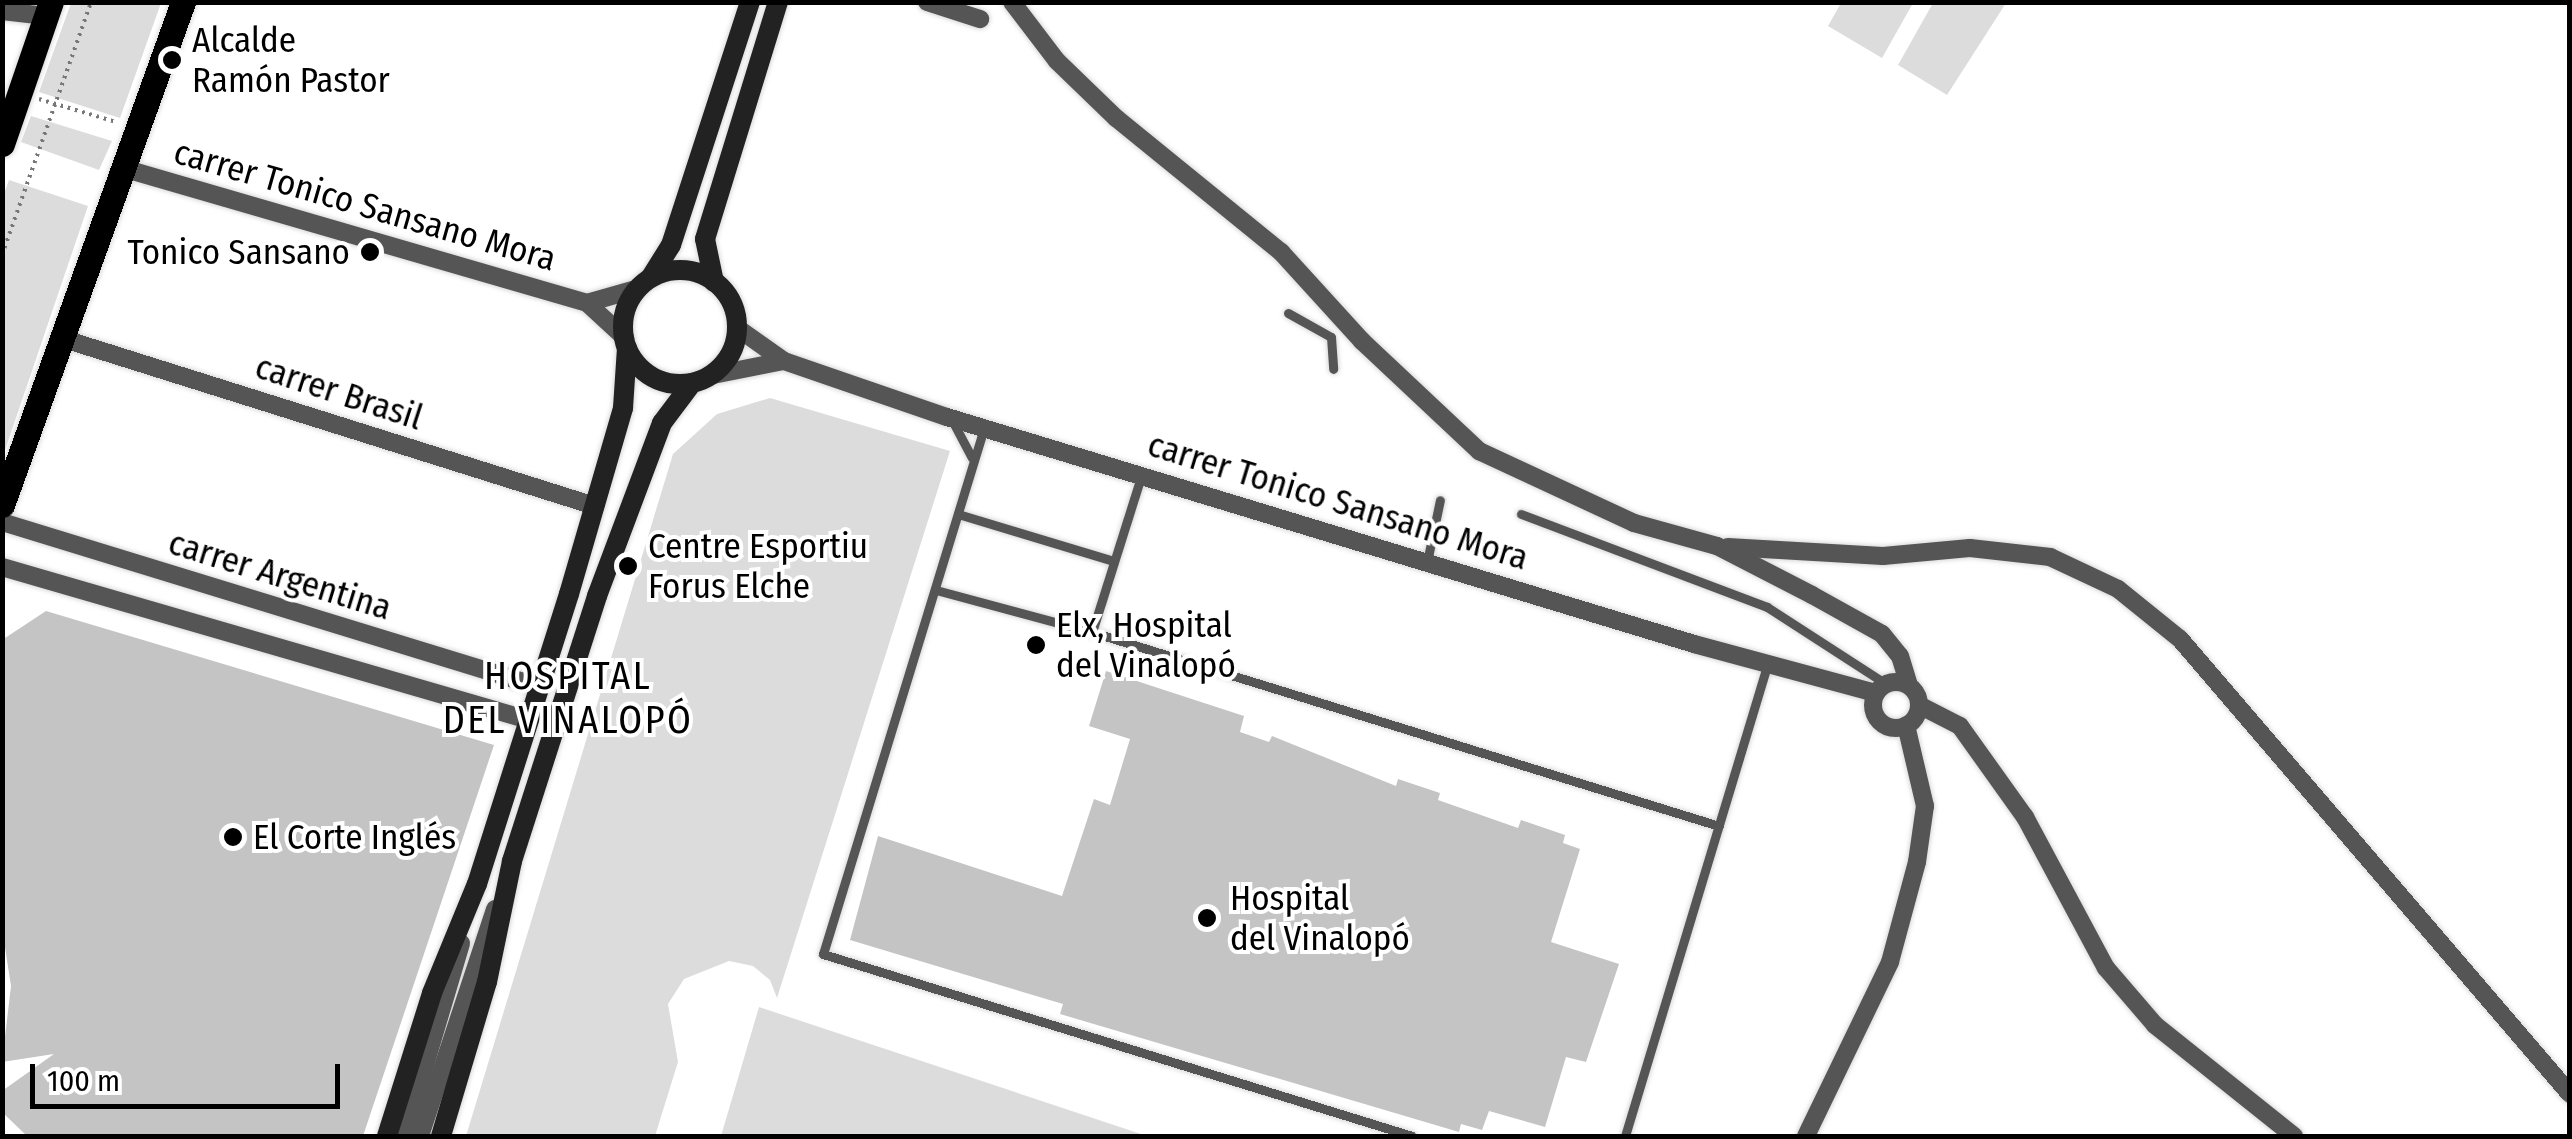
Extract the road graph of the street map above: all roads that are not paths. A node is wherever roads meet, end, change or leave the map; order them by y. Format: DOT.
graph roads {
  1 [pos="183,2"];
  2 [pos="750,2"];
  3 [pos="778,2"];
  4 [pos="927,2"];
  5 [pos="1012,2"];
  6 [pos="48,9"];
  7 [pos="2,10"];
  8 [pos="980,18"];
  9 [pos="2,144"];
  10 [pos="126,169"];
  11 [pos="714,282"];
  12 [pos="643,284"];
  13 [pos="586,303"];
  14 [pos="1288,313"];
  15 [pos="736,327"];
  16 [pos="64,338"];
  17 [pos="626,343"];
  18 [pos="784,361"];
  19 [pos="1333,369"];
  20 [pos="700,379"];
  21 [pos="948,417"];
  22 [pos="984,428"];
  23 [pos="973,461"];
  24 [pos="1142,476"];
  25 [pos="1440,500"];
  26 [pos="2,506"];
  27 [pos="595,506"];
  28 [pos="958,514"];
  29 [pos="1521,514"];
  30 [pos="2,522"];
  31 [pos="1717,546"];
  32 [pos="1114,561"];
  33 [pos="1427,562"];
  34 [pos="2,567"];
  35 [pos="936,590"];
  36 [pos="1092,632"];
  37 [pos="1766,666"];
  38 [pos="1908,685"];
  39 [pos="540,687"];
  40 [pos="1881,688"];
  41 [pos="1919,705"];
  42 [pos="529,720"];
  43 [pos="1906,725"];
  44 [pos="1718,826"];
  45 [pos="512,861"];
  46 [pos="477,884"];
  47 [pos="2570,1094"];
  48 [pos="386,1136"];
  49 [pos="404,1136"];
  50 [pos="420,1136"];
  51 [pos="441,1136"];
  52 [pos="1412,1136"];
  53 [pos="1625,1136"];
  54 [pos="1806,1136"];
  55 [pos="2294,1136"];
  1 -- 10 [label="main road"];
  2 -- 12 [label="main road"];
  3 -- 11 [label="main road"];
  4 -- 8 [label="street"];
  5 -- 31 [label="street"];
  6 -- 7 [label="street"];
  6 -- 9 [label="main road"];
  10 -- 13 [label="street, carrer Tonico Sansano Mora"];
  10 -- 16 [label="main road"];
  11 -- 12 [label="main road"];
  11 -- 15 [label="main road"];
  12 -- 13 [label="street, carrer Tonico Sansano Mora"];
  12 -- 17 [label="main road"];
  13 -- 17 [label="street, carrer Tonico Sansano Mora"];
  14 -- 19 [label="lane"];
  15 -- 18 [label="street, carrer Tonico Sansano Mora"];
  15 -- 20 [label="main road"];
  16 -- 26 [label="main road"];
  16 -- 27 [label="street, carrer Brasil"];
  17 -- 20 [label="main road"];
  17 -- 27 [label="main road"];
  18 -- 20 [label="street"];
  18 -- 21 [label="street, carrer Tonico Sansano Mora"];
  20 -- 45 [label="main road"];
  21 -- 22 [label="street, carrer Tonico Sansano Mora"];
  21 -- 23 [label="lane"];
  22 -- 23 [label="lane"];
  22 -- 24 [label="street, carrer Tonico Sansano Mora"];
  23 -- 28 [label="lane"];
  24 -- 32 [label="lane"];
  24 -- 33 [label="street, carrer Tonico Sansano Mora"];
  25 -- 33 [label="lane"];
  27 -- 39 [label="main road"];
  28 -- 32 [label="lane"];
  28 -- 35 [label="lane"];
  29 -- 40 [label="lane"];
  30 -- 39 [label="street, carrer Argentina"];
  31 -- 38 [label="street"];
  31 -- 47 [label="street"];
  32 -- 36 [label="lane"];
  33 -- 37 [label="street, carrer Tonico Sansano Mora"];
  34 -- 42 [label="street, carrer Argentina"];
  35 -- 36 [label="lane"];
  35 -- 52 [label="lane"];
  36 -- 44 [label="lane"];
  37 -- 40 [label="street, carrer Tonico Sansano Mora"];
  37 -- 44 [label="lane"];
  38 -- 40 [label="street"];
  38 -- 41 [label="street"];
  39 -- 42 [label="main road"];
  40 -- 43 [label="street"];
  41 -- 43 [label="street"];
  41 -- 55 [label="street"];
  42 -- 46 [label="main road"];
  43 -- 54 [label="street"];
  44 -- 53 [label="lane"];
  45 -- 50 [label="street"];
  45 -- 51 [label="main road"];
  46 -- 48 [label="main road"];
  46 -- 49 [label="street"];
}
